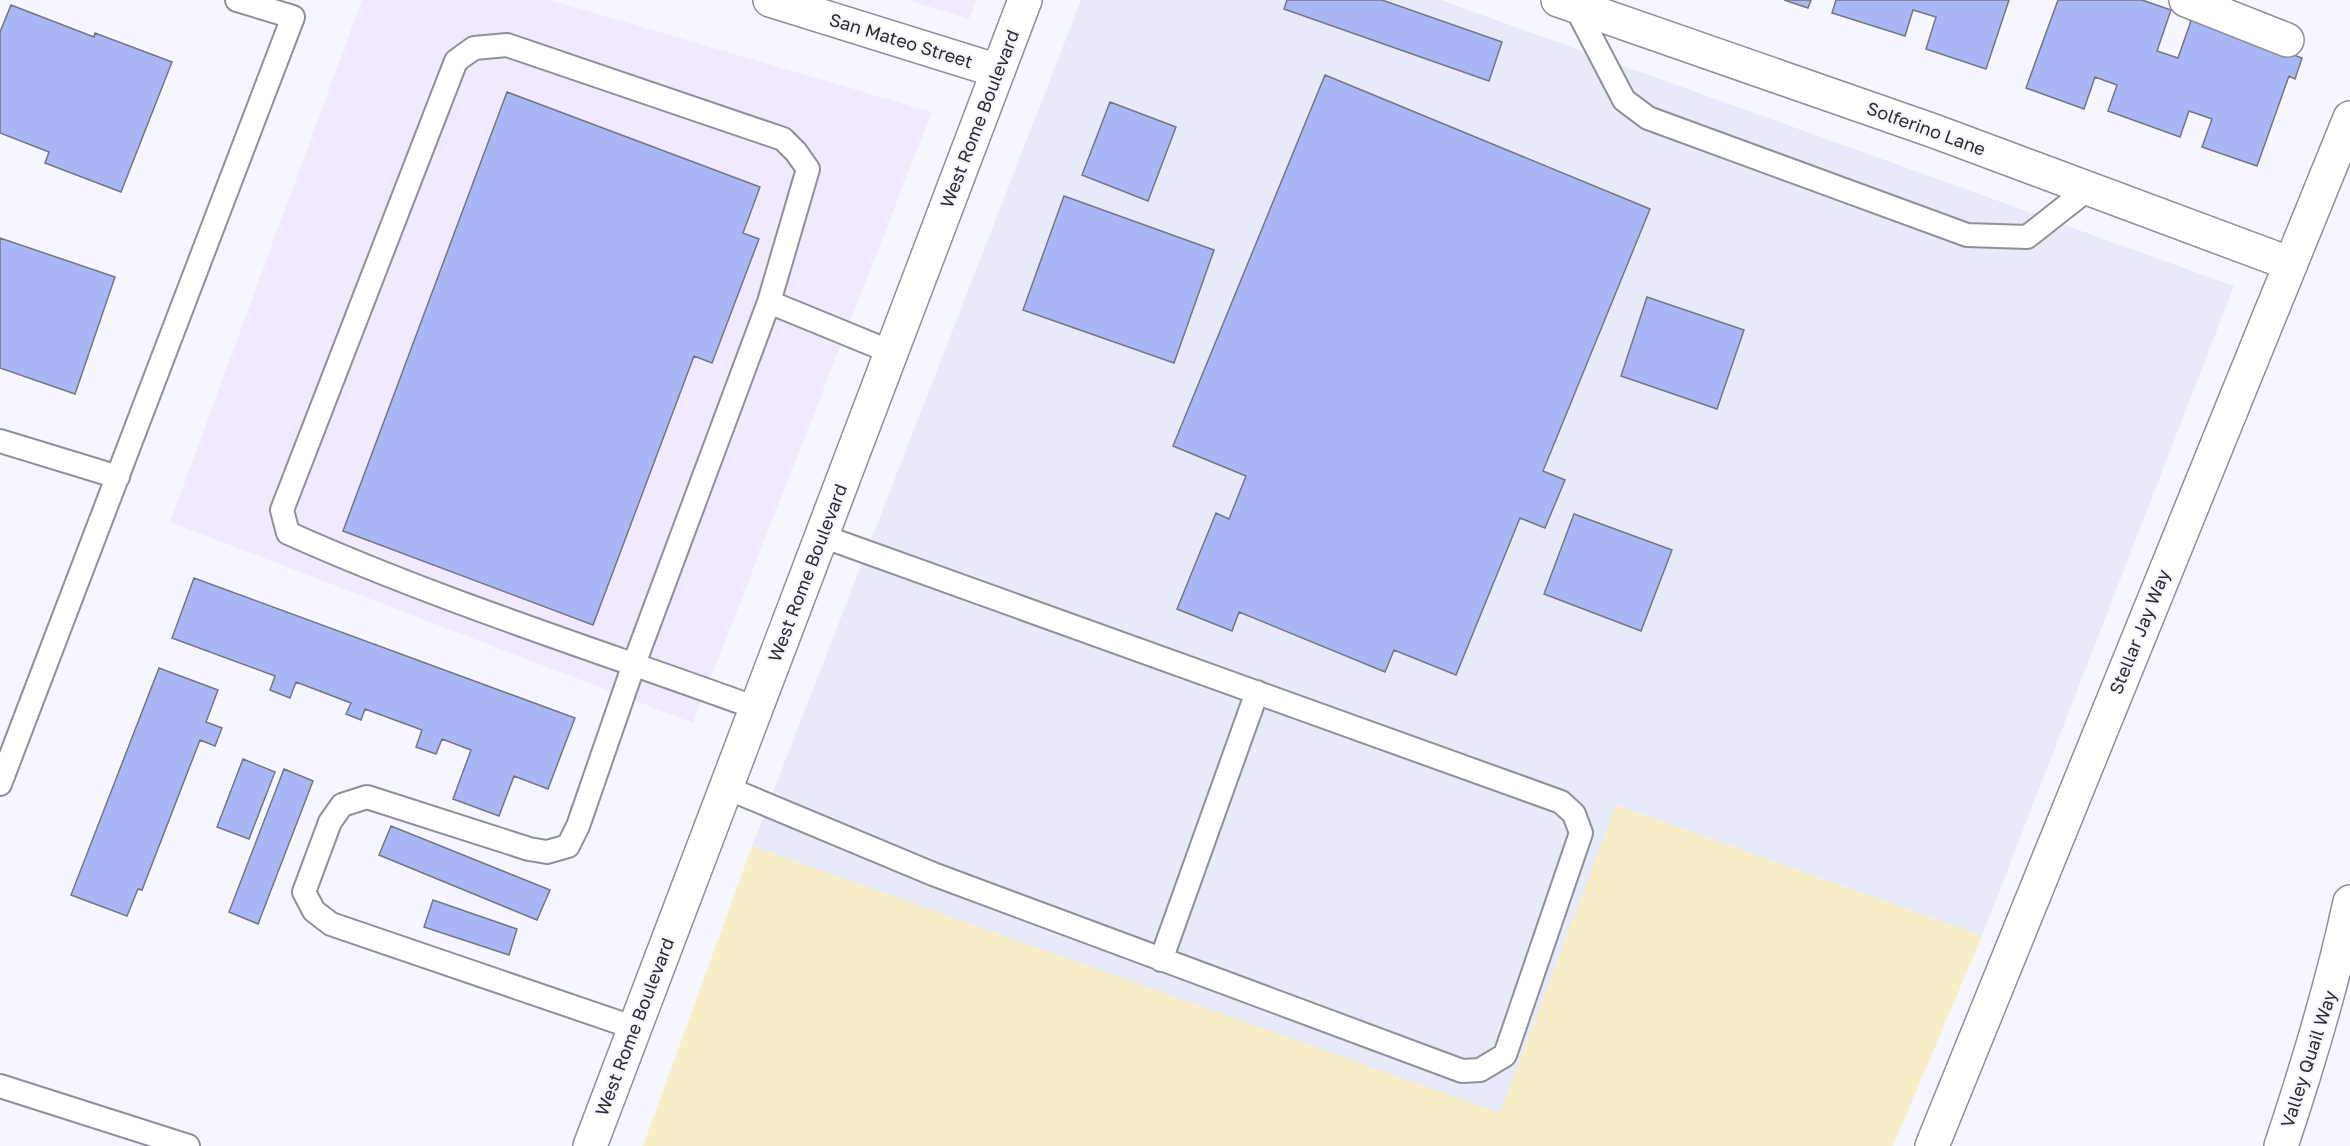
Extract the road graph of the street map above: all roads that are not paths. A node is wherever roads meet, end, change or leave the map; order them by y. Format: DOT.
graph roads {
  1 [pos="237,0"];
  2 [pos="770,0"];
  3 [pos="1025,0"];
  4 [pos="2186,0"];
  5 [pos="1567,3"];
  6 [pos="2287,40"];
  7 [pos="998,71"];
  8 [pos="2350,118"];
  9 [pos="2088,189"];
  10 [pos="2291,264"];
  11 [pos="769,302"];
  12 [pos="891,352"];
  13 [pos="0,441"];
  14 [pos="118,477"];
  15 [pos="822,536"];
  16 [pos="634,664"];
  17 [pos="1257,692"];
  18 [pos="756,708"];
  19 [pos="0,784"];
  20 [pos="727,788"];
  21 [pos="2350,902"];
  22 [pos="1161,960"];
  23 [pos="635,1028"];
  24 [pos="0,1086"];
  25 [pos="188,1146"];
  26 [pos="591,1146"];
  27 [pos="1932,1146"];
  28 [pos="2281,1146"];
  1 -- 14 [label="lane"];
  2 -- 7 [label="street, San Mateo Street"];
  3 -- 7 [label="street, West Rome Boulevard"];
  4 -- 6 [label="street"];
  5 -- 9 [label="street, Solferino Lane"];
  5 -- 9 [label="lane"];
  7 -- 12 [label="street, West Rome Boulevard"];
  8 -- 10 [label="street, Stellar Jay Way"];
  9 -- 10 [label="street, Solferino Lane"];
  10 -- 27 [label="street, Stellar Jay Way"];
  11 -- 12 [label="lane"];
  11 -- 16 [label="lane"];
  11 -- 16 [label="lane"];
  12 -- 15 [label="street, West Rome Boulevard"];
  13 -- 14 [label="lane"];
  14 -- 19 [label="lane"];
  15 -- 17 [label="lane"];
  15 -- 18 [label="street, West Rome Boulevard"];
  16 -- 18 [label="lane"];
  16 -- 23 [label="lane"];
  17 -- 22 [label="lane"];
  17 -- 22 [label="lane"];
  18 -- 20 [label="street, West Rome Boulevard"];
  20 -- 22 [label="lane"];
  20 -- 23 [label="street, West Rome Boulevard"];
  21 -- 28 [label="street, Valley Quail Way"];
  23 -- 26 [label="street, West Rome Boulevard"];
  24 -- 25 [label="lane"];
}
